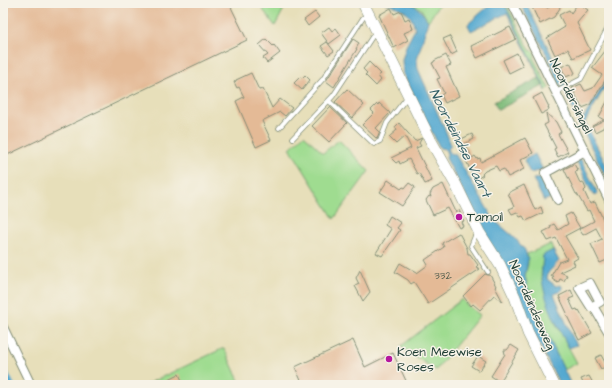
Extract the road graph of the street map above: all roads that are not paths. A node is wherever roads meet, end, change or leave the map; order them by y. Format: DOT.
graph roads {
  1 [pos="363,3"];
  2 [pos="512,3"];
  3 [pos="368,13"];
  4 [pos="609,26"];
  5 [pos="378,33"];
  6 [pos="562,89"];
  7 [pos="408,96"];
  8 [pos="329,101"];
  9 [pos="280,128"];
  10 [pos="293,138"];
  11 [pos="585,151"];
  12 [pos="558,200"];
  13 [pos="609,200"];
  14 [pos="479,232"];
  15 [pos="488,272"];
  16 [pos="593,306"];
  17 [pos="3,327"];
  18 [pos="609,333"];
  19 [pos="31,385"];
  20 [pos="554,385"];
  1 -- 3 [label="street, Noordeindseweg"];
  2 -- 6 [label="street, Noordersingel"];
  3 -- 5 [label="street, Noordeindseweg"];
  3 -- 9 [label="lane"];
  4 -- 6 [label="lane"];
  5 -- 7 [label="street, Noordeindseweg"];
  5 -- 8 [label="lane"];
  6 -- 11 [label="street, Noordersingel"];
  7 -- 8 [label="lane"];
  7 -- 14 [label="street, Noordeindseweg"];
  8 -- 10 [label="lane"];
  11 -- 12 [label="street"];
  11 -- 13 [label="street, Noordersingel"];
  14 -- 15 [label="lane"];
  14 -- 20 [label="street, Noordeindseweg"];
  16 -- 18 [label="street"];
  17 -- 19 [label="street"];
}
